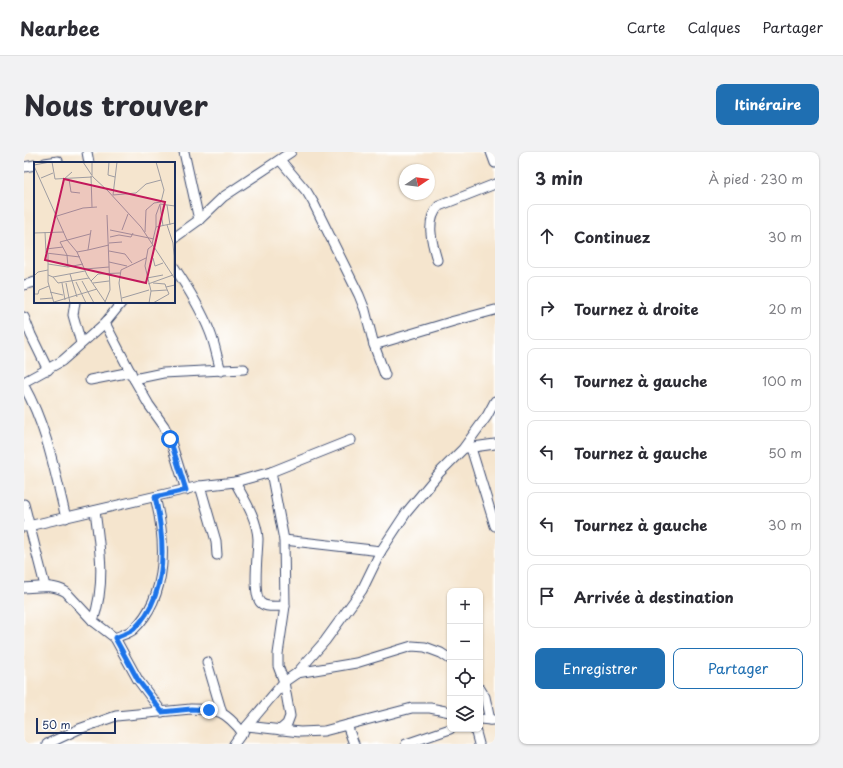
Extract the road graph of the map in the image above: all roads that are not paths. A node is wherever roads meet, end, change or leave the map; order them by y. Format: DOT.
graph roads {
  1 [pos="87,152"];
  2 [pos="184,152"];
  3 [pos="291,152"];
  4 [pos="491,152"];
  5 [pos="58,159"];
  6 [pos="280,160"];
  7 [pos="48,162"];
  8 [pos="89,162"];
  9 [pos="495,163"];
  10 [pos="34,165"];
  11 [pos="24,167"];
  12 [pos="495,184"];
  13 [pos="199,220"];
  14 [pos="175,237"];
  15 [pos="437,260"];
  16 [pos="175,269"];
  17 [pos="34,282"];
  18 [pos="24,285"];
  19 [pos="75,303"];
  20 [pos="121,303"];
  21 [pos="495,310"];
  22 [pos="24,317"];
  23 [pos="105,323"];
  24 [pos="81,343"];
  25 [pos="374,345"];
  26 [pos="244,369"];
  27 [pos="48,370"];
  28 [pos="221,371"];
  29 [pos="385,375"];
  30 [pos="133,376"];
  31 [pos="90,380"];
  32 [pos="24,382"];
  33 [pos="24,386"];
  34 [pos="495,401"];
  35 [pos="350,440"];
  36 [pos="495,444"];
  37 [pos="467,448"];
  38 [pos="271,472"];
  39 [pos="235,482"];
  40 [pos="200,486"];
  41 [pos="186,490"];
  42 [pos="155,497"];
  43 [pos="24,504"];
  44 [pos="95,511"];
  45 [pos="66,518"];
  46 [pos="27,526"];
  47 [pos="495,526"];
  48 [pos="284,540"];
  49 [pos="381,551"];
  50 [pos="217,555"];
  51 [pos="45,586"];
  52 [pos="24,588"];
  53 [pos="285,606"];
  54 [pos="93,620"];
  55 [pos="115,638"];
  56 [pos="447,658"];
  57 [pos="207,662"];
  58 [pos="297,673"];
  59 [pos="284,682"];
  60 [pos="483,694"];
  61 [pos="447,711"];
  62 [pos="162,712"];
  63 [pos="222,713"];
  64 [pos="483,719"];
  65 [pos="493,720"];
  66 [pos="347,725"];
  67 [pos="280,730"];
  68 [pos="447,730"];
  69 [pos="477,732"];
  70 [pos="241,737"];
  71 [pos="51,743"];
  72 [pos="354,744"];
  73 [pos="406,744"];
  74 [pos="479,744"];
  1 -- 8 [label="street"];
  2 -- 13 [label="street"];
  3 -- 6 [label="street"];
  4 -- 9 [label="street"];
  5 -- 7 [label="street"];
  6 -- 13 [label="street"];
  6 -- 25 [label="street"];
  10 -- 11 [label="street"];
  12 -- 15 [label="street"];
  13 -- 14 [label="street"];
  16 -- 28 [label="street"];
  17 -- 18 [label="street"];
  19 -- 24 [label="street"];
  20 -- 23 [label="street"];
  21 -- 25 [label="street"];
  22 -- 27 [label="street"];
  23 -- 24 [label="street"];
  23 -- 30 [label="street"];
  24 -- 27 [label="street"];
  25 -- 29 [label="street"];
  26 -- 28 [label="street"];
  27 -- 32 [label="street"];
  28 -- 30 [label="street"];
  30 -- 31 [label="street"];
  30 -- 41 [label="street"];
  33 -- 45 [label="street"];
  34 -- 37 [label="street"];
  35 -- 38 [label="street"];
  36 -- 37 [label="street"];
  37 -- 47 [label="street"];
  37 -- 49 [label="street"];
  38 -- 39 [label="street"];
  38 -- 48 [label="street"];
  39 -- 40 [label="street"];
  39 -- 53 [label="street"];
  40 -- 41 [label="street"];
  40 -- 50 [label="street"];
  41 -- 42 [label="street"];
  42 -- 44 [label="street"];
  42 -- 55 [label="street"];
  43 -- 46 [label="street"];
  44 -- 45 [label="street"];
  44 -- 54 [label="street"];
  45 -- 46 [label="street"];
  46 -- 51 [label="street"];
  48 -- 49 [label="street"];
  48 -- 53 [label="street"];
  49 -- 58 [label="street"];
  51 -- 52 [label="street"];
  51 -- 54 [label="street"];
  53 -- 59 [label="street"];
  54 -- 55 [label="street"];
  55 -- 62 [label="street"];
  56 -- 58 [label="street"];
  57 -- 63 [label="street"];
  58 -- 59 [label="street"];
  59 -- 67 [label="street"];
  59 -- 70 [label="street"];
  60 -- 65 [label="street"];
  61 -- 66 [label="street"];
  62 -- 63 [label="street"];
  62 -- 71 [label="street"];
  63 -- 70 [label="street"];
  64 -- 65 [label="street"];
  66 -- 67 [label="street"];
  66 -- 72 [label="street"];
  67 -- 70 [label="street"];
  68 -- 73 [label="street"];
  69 -- 74 [label="street"];
}
